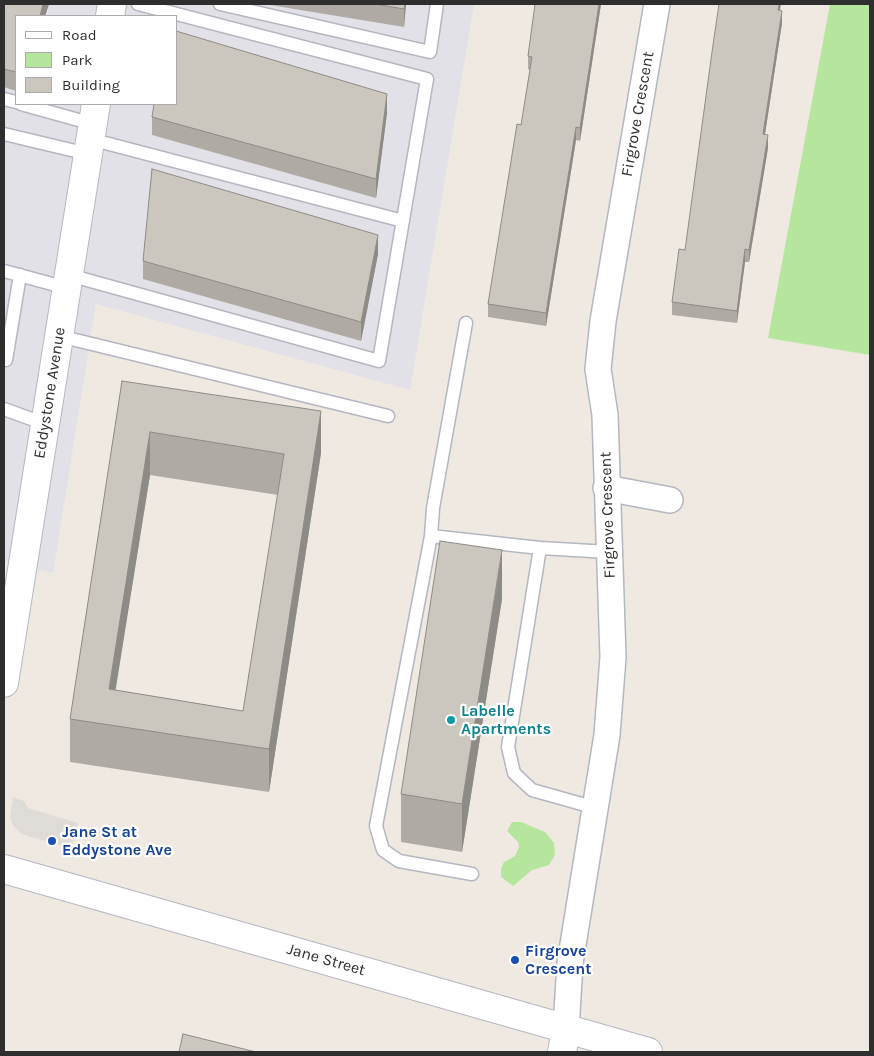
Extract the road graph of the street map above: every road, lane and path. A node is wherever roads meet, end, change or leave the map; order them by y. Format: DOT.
graph roads {
  1 [pos="138,4"];
  2 [pos="220,4"];
  3 [pos="437,4"];
  4 [pos="657,4"];
  5 [pos="170,8"];
  6 [pos="24,105"];
  7 [pos="92,130"];
  8 [pos="4,134"];
  9 [pos="403,221"];
  10 [pos="4,271"];
  11 [pos="20,275"];
  12 [pos="68,282"];
  13 [pos="466,323"];
  14 [pos="59,336"];
  15 [pos="6,360"];
  16 [pos="4,409"];
  17 [pos="388,416"];
  18 [pos="45,424"];
  19 [pos="606,488"];
  20 [pos="670,500"];
  21 [pos="431,536"];
  22 [pos="540,548"];
  23 [pos="608,552"];
  24 [pos="11,597"];
  25 [pos="5,674"];
  26 [pos="596,808"];
  27 [pos="4,868"];
  28 [pos="472,874"];
  29 [pos="564,1041"];
  30 [pos="648,1052"];
  1 -- 5 [label="lane"];
  2 -- 3 [label="lane"];
  4 -- 19 [label="street, Firgrove Crescent"];
  5 -- 9 [label="lane"];
  6 -- 7 [label="lane"];
  7 -- 8 [label="lane"];
  7 -- 9 [label="lane"];
  7 -- 12 [label="main road, Eddystone Avenue"];
  9 -- 12 [label="lane"];
  10 -- 11 [label="lane"];
  11 -- 12 [label="lane"];
  11 -- 15 [label="lane"];
  12 -- 14 [label="main road, Eddystone Avenue"];
  13 -- 21 [label="lane"];
  14 -- 17 [label="lane"];
  14 -- 18 [label="main road, Eddystone Avenue"];
  16 -- 18 [label="lane"];
  18 -- 24 [label="main road, Eddystone Avenue"];
  19 -- 20 [label="street"];
  19 -- 23 [label="street, Firgrove Crescent"];
  21 -- 22 [label="lane"];
  21 -- 28 [label="lane"];
  22 -- 23 [label="lane"];
  22 -- 26 [label="lane"];
  23 -- 26 [label="street, Firgrove Crescent"];
  24 -- 25 [label="main road, Eddystone Avenue"];
  26 -- 29 [label="street, Firgrove Crescent"];
  27 -- 29 [label="main road, Jane Street"];
  29 -- 30 [label="main road, Jane Street"];
}
